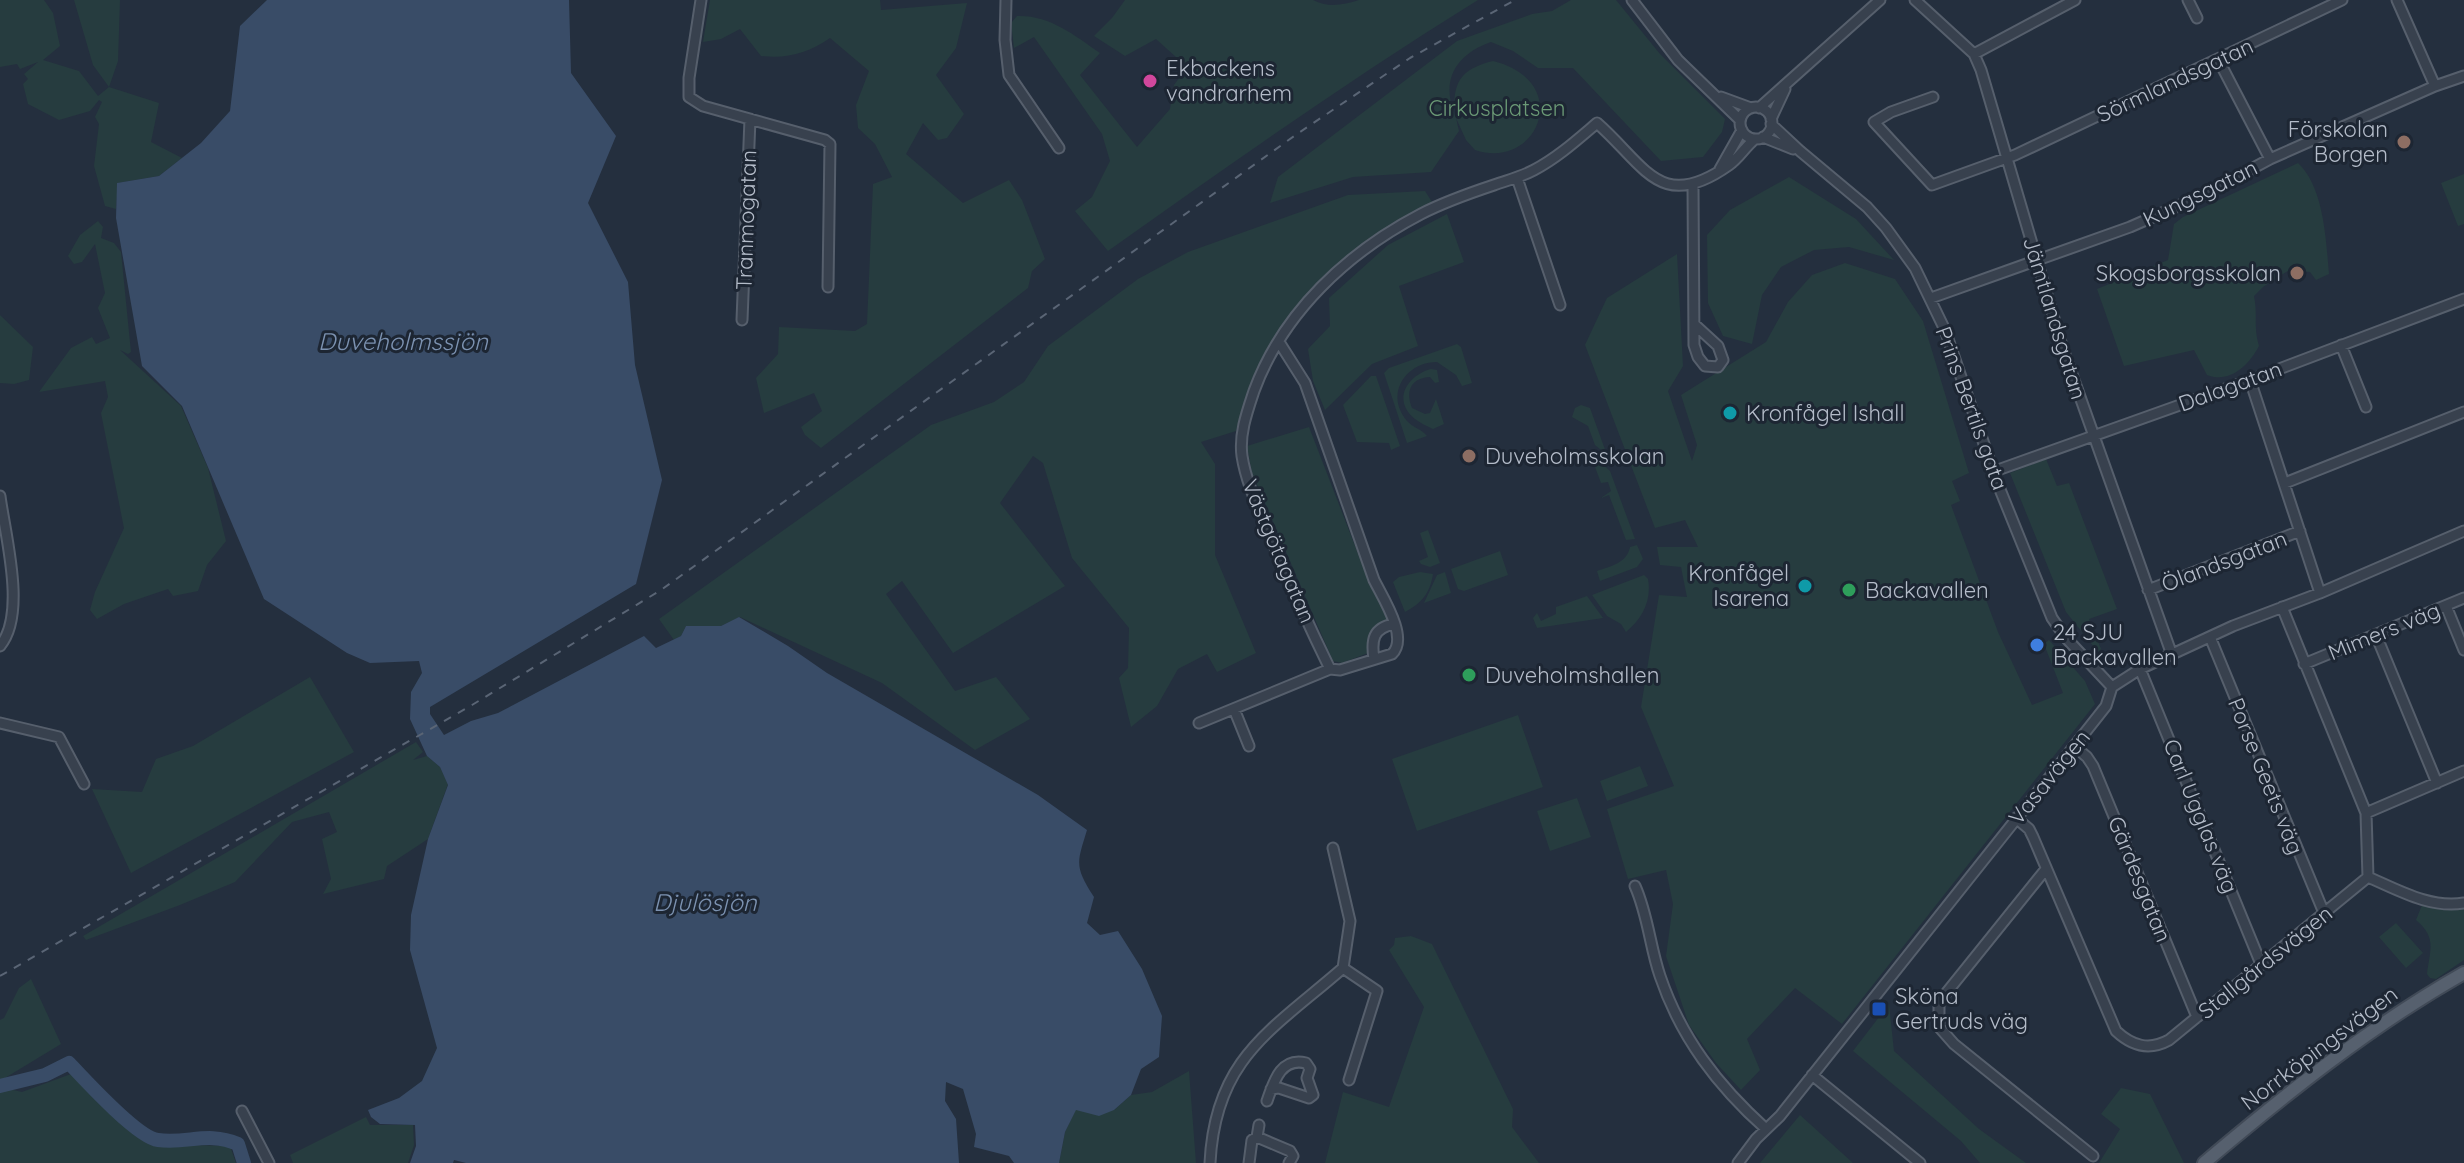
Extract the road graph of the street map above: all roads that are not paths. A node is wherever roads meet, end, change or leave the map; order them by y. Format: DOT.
graph roads {
  1 [pos="701,0"];
  2 [pos="1006,0"];
  3 [pos="1632,0"];
  4 [pos="1880,0"];
  5 [pos="1915,0"];
  6 [pos="2075,0"];
  7 [pos="2188,0"];
  8 [pos="2342,0"];
  9 [pos="2397,0"];
  10 [pos="2197,18"];
  11 [pos="1974,54"];
  12 [pos="2218,59"];
  13 [pos="2464,76"];
  14 [pos="1790,81"];
  15 [pos="2435,86"];
  16 [pos="1718,96"];
  17 [pos="1933,97"];
  18 [pos="1755,108"];
  19 [pos="750,119"];
  20 [pos="1771,121"];
  21 [pos="1741,125"];
  22 [pos="1759,138"];
  23 [pos="1059,148"];
  24 [pos="1800,151"];
  25 [pos="2007,158"];
  26 [pos="2270,159"];
  27 [pos="1719,172"];
  28 [pos="1517,178"];
  29 [pos="1693,185"];
  30 [pos="2037,260"];
  31 [pos="828,287"];
  32 [pos="1931,298"];
  33 [pos="2464,299"];
  34 [pos="1560,305"];
  35 [pos="742,320"];
  36 [pos="1694,324"];
  37 [pos="1279,342"];
  38 [pos="2341,345"];
  39 [pos="2250,380"];
  40 [pos="2366,407"];
  41 [pos="2464,412"];
  42 [pos="2093,436"];
  43 [pos="1995,471"];
  44 [pos="2285,483"];
  45 [pos="0,496"];
  46 [pos="2300,531"];
  47 [pos="2464,531"];
  48 [pos="2148,590"];
  49 [pos="2320,593"];
  50 [pos="2464,598"];
  51 [pos="2446,606"];
  52 [pos="2282,607"];
  53 [pos="1394,624"];
  54 [pos="2376,635"];
  55 [pos="2210,637"];
  56 [pos="0,646"];
  57 [pos="2464,650"];
  58 [pos="2172,655"];
  59 [pos="1374,659"];
  60 [pos="2304,664"];
  61 [pos="1330,669"];
  62 [pos="2140,669"];
  63 [pos="2112,687"];
  64 [pos="1234,709"];
  65 [pos="0,723"];
  66 [pos="1199,723"];
  67 [pos="1249,746"];
  68 [pos="2074,746"];
  69 [pos="2464,771"];
  70 [pos="2437,783"];
  71 [pos="84,784"];
  72 [pos="2366,813"];
  73 [pos="2016,818"];
  74 [pos="1333,848"];
  75 [pos="2046,869"];
  76 [pos="2368,877"];
  77 [pos="1635,886"];
  78 [pos="2464,903"];
  79 [pos="2324,913"];
  80 [pos="2261,964"];
  81 [pos="1343,968"];
  82 [pos="2464,973"];
  83 [pos="2197,1017"];
  84 [pos="1812,1075"];
  85 [pos="1349,1080"];
  86 [pos="1271,1089"];
  87 [pos="1267,1101"];
  88 [pos="242,1111"];
  89 [pos="1259,1125"];
  90 [pos="1766,1129"];
  91 [pos="1257,1137"];
  92 [pos="2093,1156"];
  93 [pos="269,1163"];
  94 [pos="1210,1163"];
  95 [pos="1249,1163"];
  96 [pos="1289,1163"];
  97 [pos="1738,1163"];
  98 [pos="1920,1163"];
  99 [pos="2204,1163"];
  1 -- 19 [label="street"];
  2 -- 23 [label="street"];
  3 -- 16 [label="street"];
  4 -- 14 [label="street"];
  5 -- 11 [label="street, Jämtlandsgatan"];
  6 -- 11 [label="street"];
  7 -- 10 [label="street"];
  8 -- 12 [label="street, Sörmlandsgatan"];
  9 -- 15 [label="street"];
  11 -- 25 [label="street, Jämtlandsgatan"];
  12 -- 25 [label="street, Sörmlandsgatan"];
  12 -- 26 [label="street"];
  13 -- 15 [label="street, Kungsgatan"];
  14 -- 18 [label="street"];
  14 -- 20 [label="street"];
  15 -- 26 [label="street, Kungsgatan"];
  16 -- 18 [label="street"];
  16 -- 21 [label="street"];
  17 -- 25 [label="street, Sörmlandsgatan"];
  18 -- 20 [label="street"];
  18 -- 21 [label="street"];
  19 -- 31 [label="street"];
  19 -- 35 [label="street, Tranmogatan"];
  20 -- 22 [label="street"];
  20 -- 24 [label="street, Prins Bertils gata"];
  21 -- 22 [label="street"];
  21 -- 27 [label="street"];
  22 -- 24 [label="street, Prins Bertils gata"];
  22 -- 27 [label="street"];
  24 -- 32 [label="street, Prins Bertils gata"];
  25 -- 30 [label="street, Jämtlandsgatan"];
  26 -- 30 [label="street, Kungsgatan"];
  27 -- 29 [label="street"];
  28 -- 29 [label="street, Västgötagatan"];
  28 -- 34 [label="street"];
  28 -- 37 [label="street, Västgötagatan"];
  29 -- 36 [label="street"];
  30 -- 32 [label="street, Kungsgatan"];
  30 -- 42 [label="street, Jämtlandsgatan"];
  32 -- 43 [label="street, Prins Bertils gata"];
  33 -- 38 [label="street, Dalagatan"];
  36 -- 36 [label="street"];
  37 -- 53 [label="street"];
  37 -- 61 [label="street, Västgötagatan"];
  38 -- 39 [label="street, Dalagatan"];
  38 -- 40 [label="street"];
  39 -- 42 [label="street, Dalagatan"];
  39 -- 44 [label="street, Ölandsgatan"];
  41 -- 44 [label="street"];
  42 -- 43 [label="street, Dalagatan"];
  42 -- 48 [label="street, Jämtlandsgatan"];
  43 -- 63 [label="street, Prins Bertils gata"];
  44 -- 46 [label="street, Ölandsgatan"];
  45 -- 56 [label="street"];
  46 -- 48 [label="street, Ölandsgatan"];
  46 -- 49 [label="street, Ölandsgatan"];
  47 -- 49 [label="street, Vasavägen"];
  48 -- 58 [label="street, Jämtlandsgatan"];
  49 -- 52 [label="street, Vasavägen"];
  50 -- 51 [label="street, Mimers väg"];
  51 -- 54 [label="street, Mimers väg"];
  51 -- 57 [label="street"];
  52 -- 55 [label="street, Vasavägen"];
  52 -- 60 [label="street"];
  53 -- 59 [label="street"];
  53 -- 59 [label="street"];
  54 -- 60 [label="street, Mimers väg"];
  54 -- 70 [label="street"];
  55 -- 58 [label="street, Vasavägen"];
  55 -- 79 [label="street, Porse Geets väg"];
  58 -- 62 [label="street, Vasavägen"];
  59 -- 61 [label="street"];
  60 -- 72 [label="street"];
  61 -- 64 [label="street"];
  62 -- 63 [label="street, Vasavägen"];
  62 -- 80 [label="street, Carl Ugglas väg"];
  63 -- 68 [label="street, Vasavägen"];
  64 -- 66 [label="street"];
  64 -- 67 [label="street"];
  65 -- 71 [label="street"];
  68 -- 73 [label="street, Vasavägen"];
  68 -- 83 [label="street, Gärdesgatan"];
  69 -- 70 [label="street"];
  70 -- 72 [label="street"];
  72 -- 76 [label="street"];
  73 -- 75 [label="street, Stallgårdsvägen"];
  73 -- 84 [label="street, Vasavägen"];
  74 -- 81 [label="street"];
  75 -- 83 [label="street, Stallgårdsvägen"];
  75 -- 92 [label="street"];
  76 -- 78 [label="street"];
  76 -- 79 [label="street, Stallgårdsvägen"];
  77 -- 90 [label="street"];
  79 -- 80 [label="street, Stallgårdsvägen"];
  80 -- 83 [label="street, Stallgårdsvägen"];
  81 -- 85 [label="street"];
  81 -- 94 [label="street"];
  82 -- 99 [label="main road, Norrköpingsvägen"];
  84 -- 90 [label="street, Vasavägen"];
  84 -- 98 [label="street"];
  86 -- 86 [label="street"];
  86 -- 87 [label="street"];
  88 -- 93 [label="street"];
  89 -- 91 [label="street"];
  90 -- 97 [label="street, Vasavägen"];
  91 -- 95 [label="street"];
  91 -- 96 [label="street"];
}
